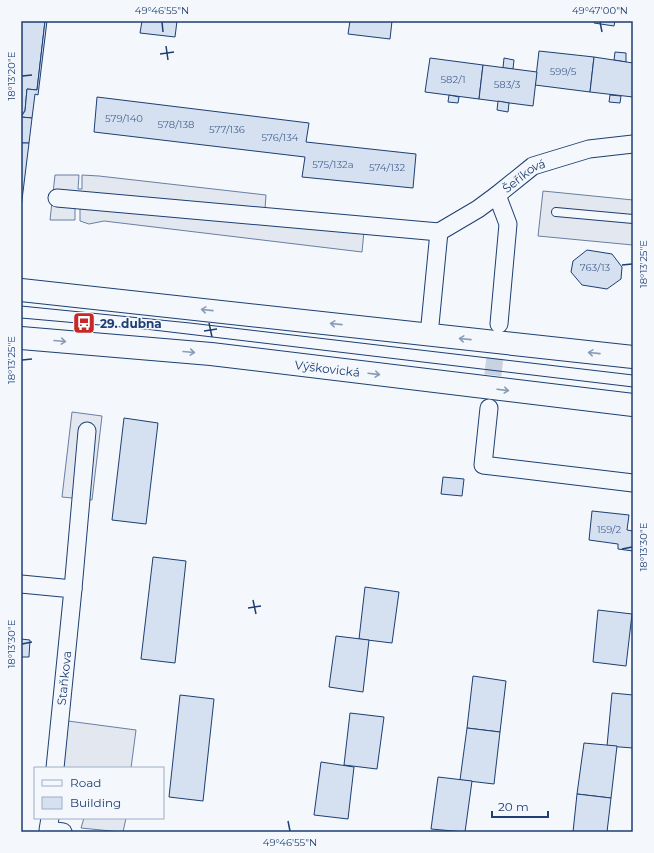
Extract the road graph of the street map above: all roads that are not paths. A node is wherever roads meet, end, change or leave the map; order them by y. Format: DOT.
graph roads {
  1 [pos="633,144"];
  2 [pos="497,195"];
  3 [pos="56,198"];
  4 [pos="556,212"];
  5 [pos="633,219"];
  6 [pos="439,232"];
  7 [pos="21,290"];
  8 [pos="498,324"];
  9 [pos="429,335"];
  10 [pos="21,338"];
  11 [pos="633,358"];
  12 [pos="633,405"];
  13 [pos="489,408"];
  14 [pos="87,431"];
  15 [pos="633,483"];
  16 [pos="21,584"];
  17 [pos="73,589"];
  18 [pos="55,767"];
  19 [pos="50,819"];
  20 [pos="63,832"];
  1 -- 2 [label="street, Šeříková"];
  2 -- 6 [label="street"];
  2 -- 8 [label="street, Šeříková"];
  3 -- 6 [label="street"];
  4 -- 5 [label="lane"];
  6 -- 9 [label="street"];
  9 -- 7 [label="street, one-way"];
  11 -- 9 [label="street, one-way"];
  10 -- 12 [label="street, Výškovická, one-way"];
  13 -- 15 [label="street"];
  14 -- 17 [label="street, Staňkova"];
  16 -- 17 [label="street"];
  17 -- 18 [label="street, Staňkova"];
  19 -- 20 [label="street"];
}
